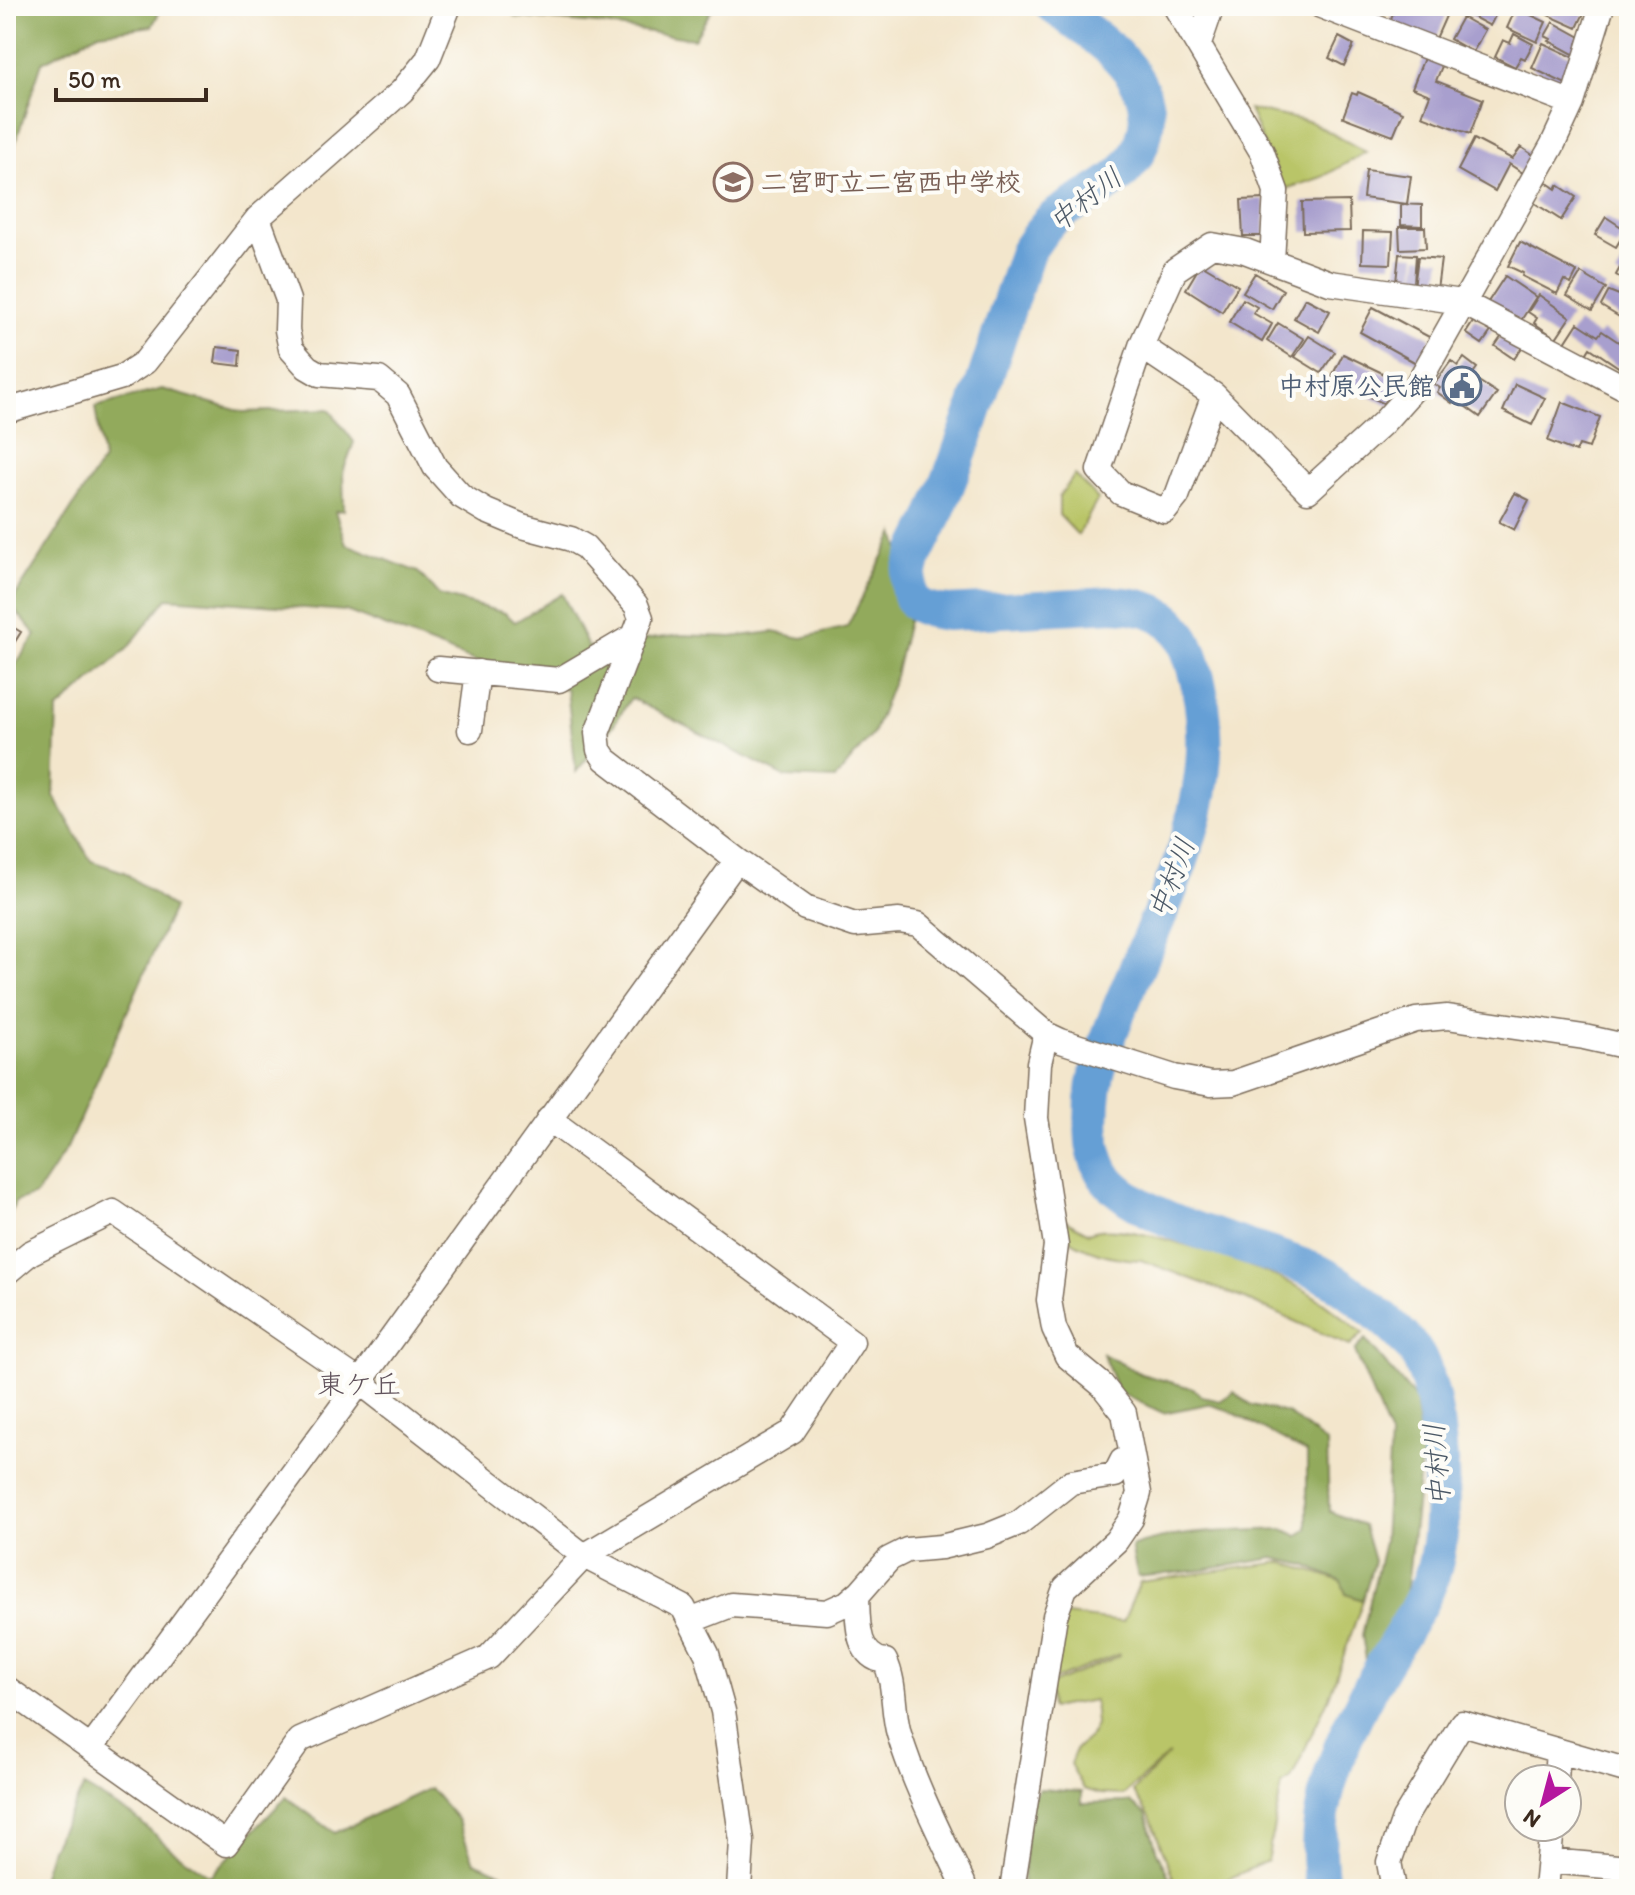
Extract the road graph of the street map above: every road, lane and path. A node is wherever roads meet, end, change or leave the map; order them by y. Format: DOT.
graph roads {
  1 [pos="449,6"];
  2 [pos="1175,6"];
  3 [pos="1212,6"];
  4 [pos="1321,6"];
  5 [pos="1602,6"];
  6 [pos="1199,44"];
  7 [pos="1572,103"];
  8 [pos="258,218"];
  9 [pos="1272,261"];
  10 [pos="1462,302"];
  11 [pos="1141,346"];
  12 [pos="1629,390"];
  13 [pos="1214,395"];
  14 [pos="6,411"];
  15 [pos="635,635"];
  16 [pos="438,669"];
  17 [pos="478,672"];
  18 [pos="468,730"];
  19 [pos="737,860"];
  20 [pos="1053,1038"];
  21 [pos="1629,1047"];
  22 [pos="549,1119"];
  23 [pos="6,1273"];
  24 [pos="360,1382"];
  25 [pos="1133,1461"];
  26 [pos="584,1556"];
  27 [pos="857,1595"];
  28 [pos="690,1621"];
  29 [pos="6,1688"];
  30 [pos="91,1748"];
  31 [pos="1558,1751"];
  32 [pos="1557,1763"];
  33 [pos="1629,1771"];
  34 [pos="1551,1843"];
  35 [pos="1549,1861"];
  36 [pos="1629,1868"];
  37 [pos="963,1883"];
  38 [pos="739,1889"];
  39 [pos="1012,1889"];
  40 [pos="1394,1889"];
  41 [pos="1546,1889"];
  1 -- 8 [label="street"];
  2 -- 6 [label="street"];
  3 -- 6 [label="street"];
  4 -- 7 [label="street"];
  5 -- 7 [label="street"];
  6 -- 9 [label="street"];
  7 -- 10 [label="street"];
  8 -- 14 [label="street"];
  8 -- 15 [label="street"];
  9 -- 10 [label="street"];
  9 -- 11 [label="street"];
  10 -- 12 [label="street"];
  10 -- 13 [label="street"];
  11 -- 13 [label="street"];
  11 -- 13 [label="street"];
  15 -- 17 [label="street"];
  15 -- 19 [label="street"];
  16 -- 17 [label="street"];
  17 -- 18 [label="street"];
  19 -- 20 [label="street"];
  19 -- 22 [label="street"];
  20 -- 21 [label="street"];
  20 -- 25 [label="street"];
  22 -- 24 [label="street"];
  22 -- 26 [label="street"];
  23 -- 24 [label="street"];
  24 -- 26 [label="street"];
  24 -- 30 [label="street"];
  25 -- 27 [label="street"];
  25 -- 39 [label="street"];
  26 -- 28 [label="street"];
  26 -- 30 [label="street"];
  27 -- 28 [label="street"];
  27 -- 37 [label="street"];
  28 -- 38 [label="street"];
  29 -- 30 [label="street"];
  31 -- 32 [label="street"];
  31 -- 33 [label="street"];
  31 -- 40 [label="street"];
  34 -- 35 [label="street"];
  35 -- 36 [label="street"];
  35 -- 41 [label="street"];
}
